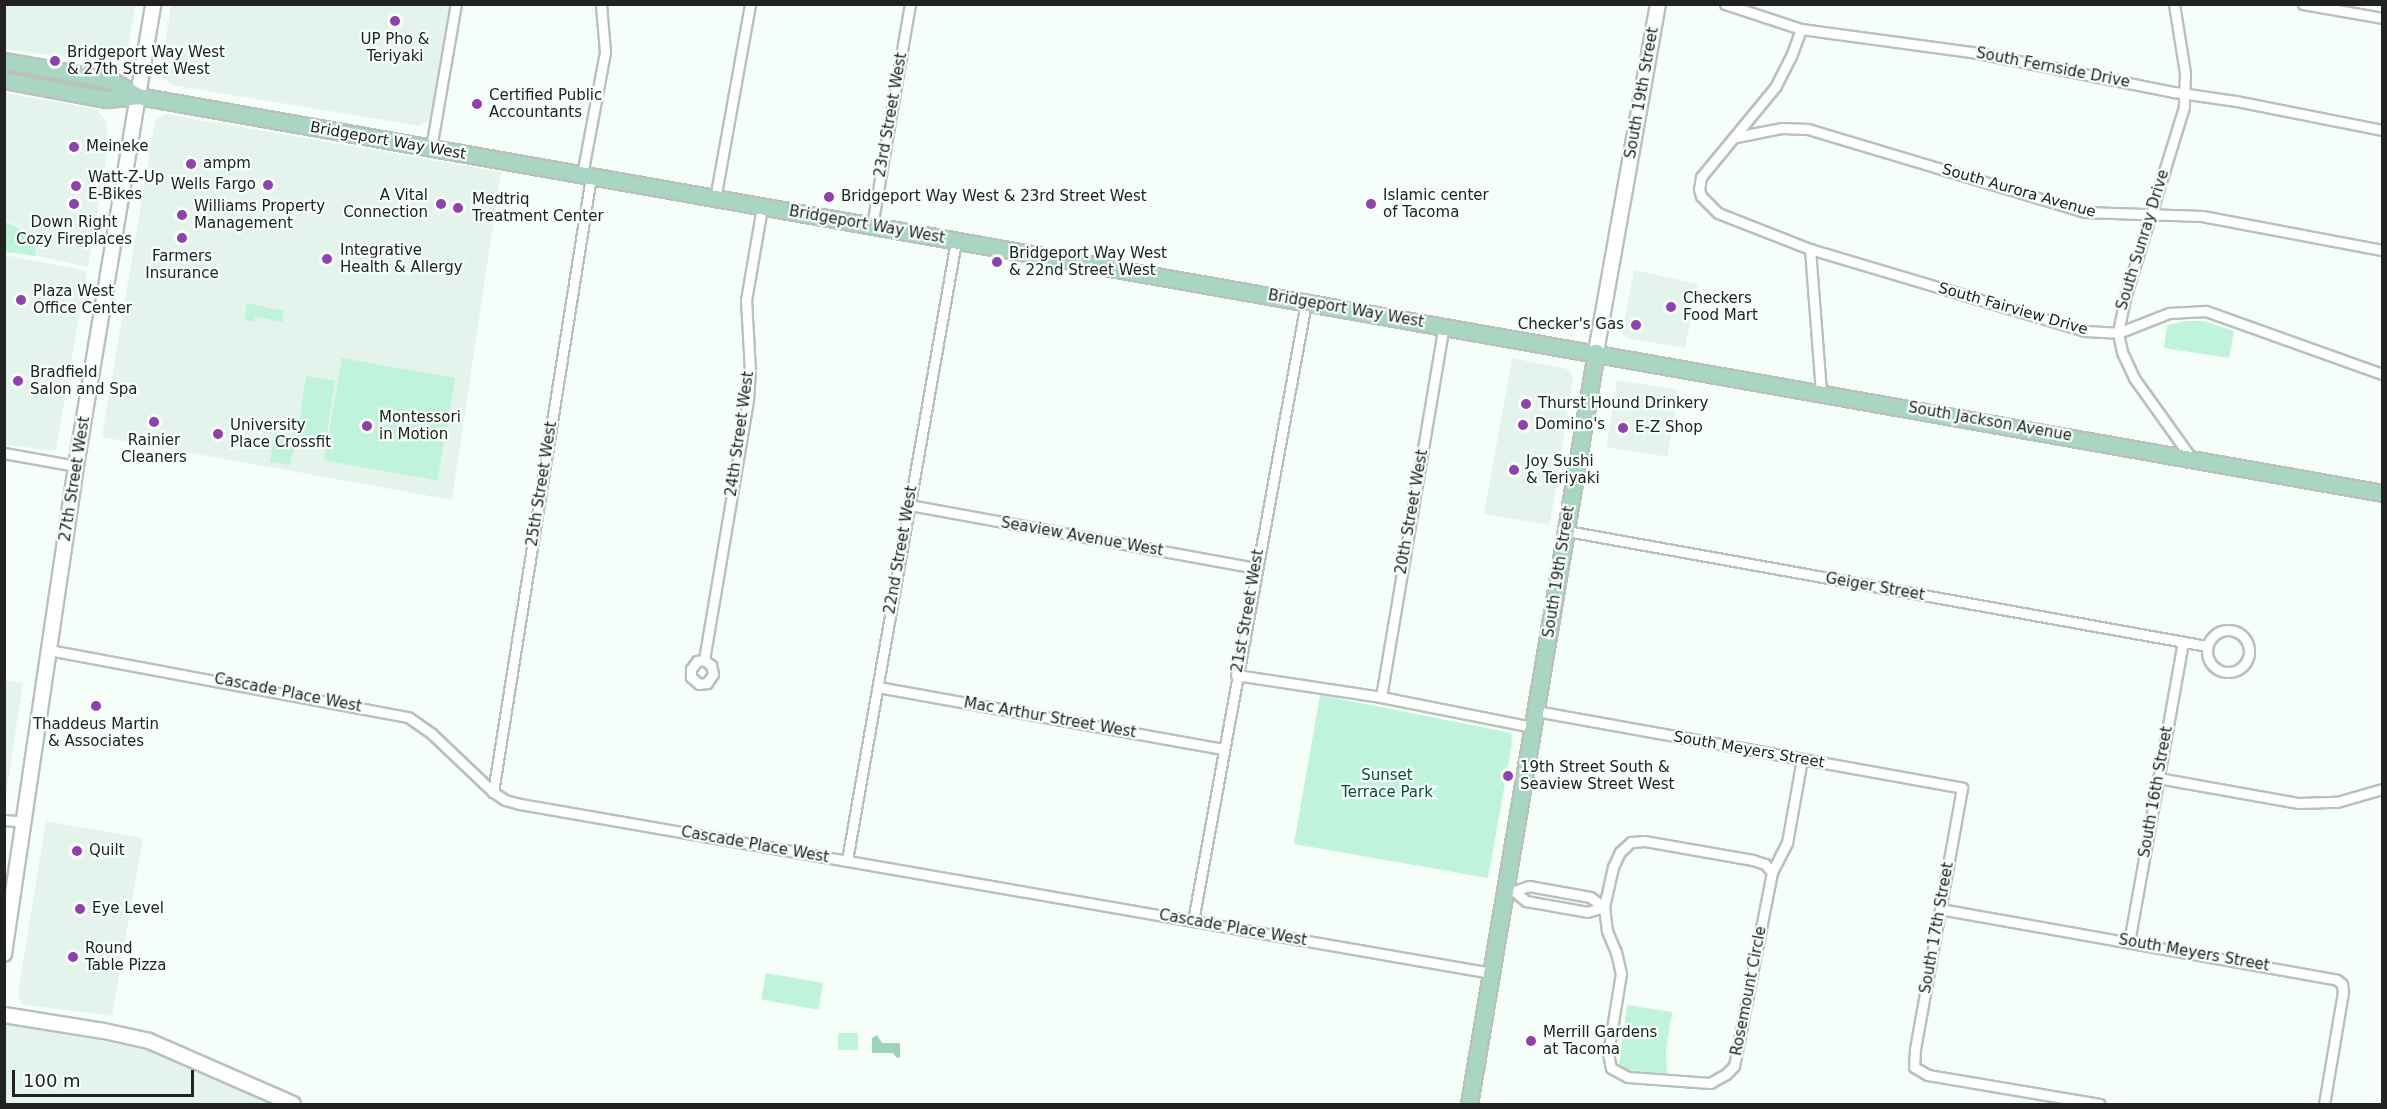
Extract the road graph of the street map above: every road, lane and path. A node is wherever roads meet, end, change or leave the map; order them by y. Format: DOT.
graph roads {
  1 [pos="153,4"];
  2 [pos="456,4"];
  3 [pos="601,4"];
  4 [pos="750,4"];
  5 [pos="910,4"];
  6 [pos="1658,4"];
  7 [pos="1725,4"];
  8 [pos="2174,4"];
  9 [pos="2304,4"];
  10 [pos="2382,18"];
  11 [pos="1800,29"];
  12 [pos="4,61"];
  13 [pos="4,80"];
  14 [pos="2185,94"];
  15 [pos="138,96"];
  16 [pos="2382,130"];
  17 [pos="1732,138"];
  18 [pos="431,148"];
  19 [pos="586,176"];
  20 [pos="716,199"];
  21 [pos="762,207"];
  22 [pos="2150,214"];
  23 [pos="872,226"];
  24 [pos="956,241"];
  25 [pos="1810,249"];
  26 [pos="2382,249"];
  27 [pos="1306,302"];
  28 [pos="1444,326"];
  29 [pos="2118,333"];
  30 [pos="1596,352"];
  31 [pos="2382,374"];
  32 [pos="1821,392"];
  33 [pos="4,453"];
  34 [pos="2192,459"];
  35 [pos="76,466"];
  36 [pos="2382,493"];
  37 [pos="909,505"];
  38 [pos="1567,531"];
  39 [pos="1256,568"];
  40 [pos="2183,642"];
  41 [pos="2207,646"];
  42 [pos="49,650"];
  43 [pos="704,660"];
  44 [pos="1236,675"];
  45 [pos="878,687"];
  46 [pos="1381,698"];
  47 [pos="1536,711"];
  48 [pos="1533,727"];
  49 [pos="1222,749"];
  50 [pos="1802,759"];
  51 [pos="2158,778"];
  52 [pos="1962,788"];
  53 [pos="2382,789"];
  54 [pos="493,792"];
  55 [pos="4,820"];
  56 [pos="25,822"];
  57 [pos="848,860"];
  58 [pos="1772,872"];
  59 [pos="1510,890"];
  60 [pos="1604,907"];
  61 [pos="1940,909"];
  62 [pos="1192,921"];
  63 [pos="2129,942"];
  64 [pos="4,954"];
  65 [pos="1491,973"];
  66 [pos="4,1015"];
  67 [pos="293,1104"];
  68 [pos="1469,1104"];
  69 [pos="2100,1104"];
  70 [pos="2324,1104"];
  1 -- 15 [label="main road, 27th Street West"];
  2 -- 18 [label="street"];
  3 -- 19 [label="street, 25th Street West"];
  4 -- 20 [label="street"];
  5 -- 23 [label="street, 23rd Street West"];
  6 -- 30 [label="main road, South 19th Street"];
  7 -- 11 [label="street, South Fernside Drive"];
  8 -- 14 [label="street, South Sunray Drive"];
  9 -- 10 [label="street"];
  11 -- 14 [label="street, South Fernside Drive"];
  11 -- 17 [label="street"];
  12 -- 15 [label="main road, Bridgeport Way West"];
  13 -- 15 [label="main road, Bridgeport Way West"];
  14 -- 16 [label="street, South Fernside Drive"];
  14 -- 22 [label="street, South Sunray Drive"];
  15 -- 18 [label="main road, Bridgeport Way West"];
  15 -- 35 [label="main road, 27th Street West"];
  17 -- 22 [label="street, South Aurora Avenue"];
  17 -- 25 [label="street, South Fairview Drive"];
  18 -- 19 [label="main road, Bridgeport Way West"];
  19 -- 20 [label="main road, Bridgeport Way West"];
  19 -- 54 [label="street, 25th Street West"];
  20 -- 21 [label="main road, Bridgeport Way West"];
  21 -- 23 [label="main road, Bridgeport Way West"];
  21 -- 43 [label="street, 24th Street West"];
  22 -- 26 [label="street, South Aurora Avenue"];
  22 -- 29 [label="street, South Sunray Drive"];
  23 -- 24 [label="main road, Bridgeport Way West"];
  24 -- 27 [label="main road, Bridgeport Way West"];
  24 -- 37 [label="street, 22nd Street West"];
  25 -- 29 [label="street, South Fairview Drive"];
  25 -- 32 [label="street"];
  27 -- 28 [label="main road, Bridgeport Way West"];
  27 -- 39 [label="street, 21st Street West"];
  28 -- 30 [label="main road, Bridgeport Way West"];
  28 -- 46 [label="street, 20th Street West"];
  29 -- 31 [label="street, South Fairview Drive"];
  29 -- 34 [label="street, South Sunray Drive"];
  30 -- 32 [label="main road, South Jackson Avenue"];
  30 -- 38 [label="main road, South 19th Street"];
  32 -- 34 [label="main road, South Jackson Avenue"];
  33 -- 35 [label="street"];
  34 -- 36 [label="main road, South Jackson Avenue"];
  35 -- 42 [label="main road, 27th Street West"];
  37 -- 39 [label="street, Seaview Avenue West"];
  37 -- 45 [label="street, 22nd Street West"];
  38 -- 40 [label="street, Geiger Street"];
  38 -- 47 [label="main road, South 19th Street"];
  39 -- 44 [label="street, 21st Street West"];
  40 -- 41 [label="street, Geiger Street"];
  40 -- 51 [label="street, South 16th Street"];
  41 -- 41 [label="street"];
  42 -- 54 [label="street, Cascade Place West"];
  42 -- 56 [label="main road, 27th Street West"];
  44 -- 46 [label="street"];
  44 -- 49 [label="street, 21st Street West"];
  45 -- 49 [label="street, Mac Arthur Street West"];
  45 -- 57 [label="street, 22nd Street West"];
  46 -- 48 [label="street"];
  47 -- 48 [label="main road, South 19th Street"];
  47 -- 50 [label="street, South Meyers Street"];
  48 -- 59 [label="main road, South 19th Street"];
  49 -- 62 [label="street, 21st Street West"];
  50 -- 52 [label="street, South Meyers Street"];
  50 -- 58 [label="street, Rosemount Circle"];
  51 -- 53 [label="street"];
  51 -- 63 [label="street, South 16th Street"];
  52 -- 61 [label="street, South 17th Street"];
  54 -- 57 [label="street, Cascade Place West"];
  55 -- 56 [label="street"];
  56 -- 64 [label="main road, 27th Street West"];
  57 -- 62 [label="street, Cascade Place West"];
  58 -- 60 [label="street, Rosemount Circle"];
  58 -- 60 [label="street, Rosemount Circle"];
  59 -- 60 [label="street"];
  59 -- 60 [label="street"];
  59 -- 65 [label="main road, South 19th Street"];
  61 -- 63 [label="street, South Meyers Street"];
  61 -- 69 [label="street, South 17th Street"];
  62 -- 65 [label="street, Cascade Place West"];
  63 -- 70 [label="street, South Meyers Street"];
  65 -- 68 [label="main road, South 19th Street"];
  66 -- 67 [label="main road"];
}
